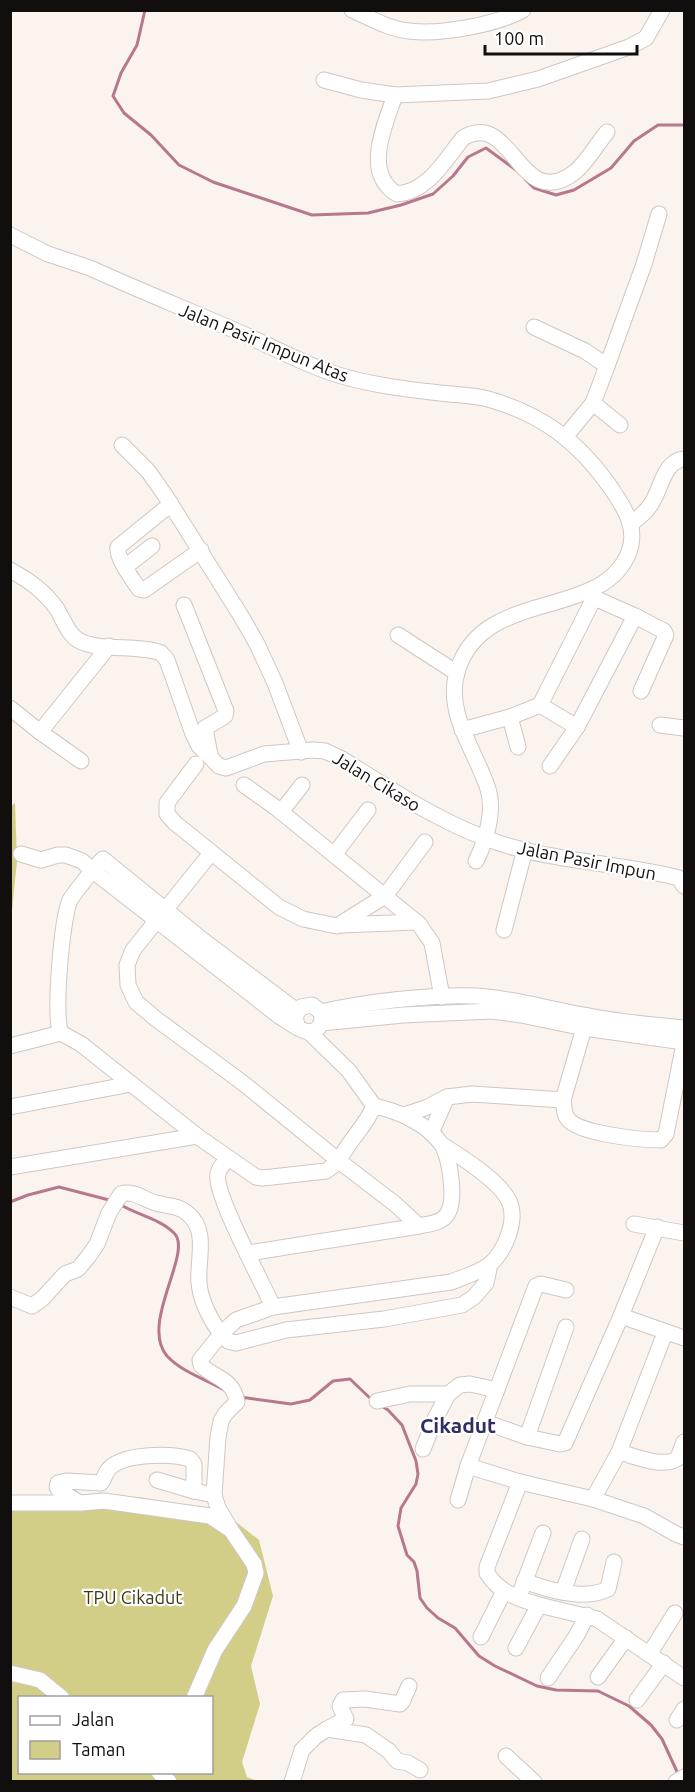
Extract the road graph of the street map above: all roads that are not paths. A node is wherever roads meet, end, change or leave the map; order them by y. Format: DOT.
graph roads {
  1 [pos="352,10"];
  2 [pos="523,10"];
  3 [pos="662,10"];
  4 [pos="324,80"];
  5 [pos="395,95"];
  6 [pos="607,132"];
  7 [pos="659,214"];
  8 [pos="10,235"];
  9 [pos="534,327"];
  10 [pos="607,366"];
  11 [pos="593,404"];
  12 [pos="620,425"];
  13 [pos="565,437"];
  14 [pos="122,445"];
  15 [pos="684,459"];
  16 [pos="171,504"];
  17 [pos="632,523"];
  18 [pos="152,546"];
  19 [pos="201,550"];
  20 [pos="125,567"];
  21 [pos="10,570"];
  22 [pos="184,605"];
  23 [pos="635,616"];
  24 [pos="398,635"];
  25 [pos="109,646"];
  26 [pos="457,673"];
  27 [pos="641,691"];
  28 [pos="540,705"];
  29 [pos="10,708"];
  30 [pos="510,717"];
  31 [pos="660,725"];
  32 [pos="577,727"];
  33 [pos="684,728"];
  34 [pos="462,730"];
  35 [pos="40,732"];
  36 [pos="518,747"];
  37 [pos="301,752"];
  38 [pos="81,760"];
  39 [pos="212,761"];
  40 [pos="196,764"];
  41 [pos="550,766"];
  42 [pos="244,785"];
  43 [pos="302,785"];
  44 [pos="368,810"];
  45 [pos="281,812"];
  46 [pos="486,838"];
  47 [pos="425,842"];
  48 [pos="525,849"];
  49 [pos="212,853"];
  50 [pos="21,854"];
  51 [pos="334,855"];
  52 [pos="476,861"];
  53 [pos="92,870"];
  54 [pos="683,877"];
  55 [pos="385,896"];
  56 [pos="161,914"];
  57 [pos="416,922"];
  58 [pos="337,926"];
  59 [pos="504,930"];
  60 [pos="442,997"];
  61 [pos="309,1021"];
  62 [pos="586,1022"];
  63 [pos="684,1028"];
  64 [pos="61,1033"];
  65 [pos="684,1043"];
  66 [pos="10,1046"];
  67 [pos="131,1084"];
  68 [pos="447,1097"];
  69 [pos="563,1100"];
  70 [pos="374,1106"];
  71 [pos="10,1107"];
  72 [pos="404,1115"];
  73 [pos="197,1136"];
  74 [pos="436,1139"];
  75 [pos="229,1159"];
  76 [pos="339,1161"];
  77 [pos="10,1167"];
  78 [pos="634,1224"];
  79 [pos="419,1226"];
  80 [pos="657,1227"];
  81 [pos="684,1233"];
  82 [pos="248,1253"];
  83 [pos="490,1264"];
  84 [pos="566,1290"];
  85 [pos="10,1297"];
  86 [pos="273,1307"];
  87 [pos="621,1316"];
  88 [pos="566,1327"];
  89 [pos="665,1333"];
  90 [pos="221,1334"];
  91 [pos="684,1338"];
  92 [pos="497,1390"];
  93 [pos="448,1394"];
  94 [pos="377,1401"];
  95 [pos="485,1422"];
  96 [pos="528,1437"];
  97 [pos="684,1442"];
  98 [pos="423,1449"];
  99 [pos="619,1452"];
  100 [pos="468,1466"];
  101 [pos="157,1480"];
  102 [pos="520,1482"];
  103 [pos="194,1491"];
  104 [pos="214,1495"];
  105 [pos="593,1499"];
  106 [pos="458,1500"];
  107 [pos="10,1503"];
  108 [pos="81,1503"];
  109 [pos="231,1530"];
  110 [pos="543,1533"];
  111 [pos="684,1536"];
  112 [pos="582,1539"];
  113 [pos="614,1562"];
  114 [pos="524,1581"];
  115 [pos="563,1592"];
  116 [pos="511,1595"];
  117 [pos="539,1605"];
  118 [pos="675,1613"];
  119 [pos="587,1615"];
  120 [pos="481,1638"];
  121 [pos="626,1638"];
  122 [pos="516,1648"];
  123 [pos="650,1653"];
  124 [pos="664,1663"];
  125 [pos="683,1672"];
  126 [pos="10,1673"];
  127 [pos="598,1677"];
  128 [pos="548,1678"];
  129 [pos="409,1686"];
  130 [pos="59,1696"];
  131 [pos="195,1696"];
  132 [pos="637,1700"];
  133 [pos="327,1729"];
  134 [pos="506,1756"];
  135 [pos="420,1770"];
  136 [pos="684,1777"];
  137 [pos="292,1782"];
  138 [pos="534,1782"];
  139 [pos="676,1782"];
  1 -- 2 [label="street"];
  3 -- 5 [label="street"];
  4 -- 5 [label="street"];
  5 -- 6 [label="street"];
  7 -- 10 [label="street"];
  8 -- 13 [label="street, Jalan Pasir Impun Atas"];
  9 -- 10 [label="street"];
  10 -- 11 [label="street"];
  11 -- 12 [label="street"];
  11 -- 13 [label="street"];
  13 -- 17 [label="street, Jalan Pasir Impun Atas"];
  14 -- 16 [label="street"];
  15 -- 17 [label="street"];
  16 -- 19 [label="street"];
  16 -- 20 [label="street"];
  17 -- 26 [label="street"];
  18 -- 20 [label="street"];
  19 -- 20 [label="street"];
  19 -- 37 [label="street"];
  21 -- 25 [label="street"];
  22 -- 39 [label="street"];
  23 -- 27 [label="street"];
  23 -- 28 [label="street"];
  23 -- 32 [label="street"];
  24 -- 26 [label="street"];
  25 -- 35 [label="street"];
  25 -- 39 [label="street"];
  26 -- 34 [label="street"];
  28 -- 30 [label="street"];
  28 -- 32 [label="street"];
  29 -- 35 [label="street"];
  30 -- 34 [label="street"];
  30 -- 36 [label="street"];
  31 -- 33 [label="street"];
  32 -- 41 [label="street"];
  34 -- 46 [label="street"];
  35 -- 38 [label="street"];
  37 -- 39 [label="street, Jalan Cikaso"];
  37 -- 46 [label="street, Jalan Cikaso"];
  40 -- 49 [label="street"];
  42 -- 45 [label="street"];
  43 -- 45 [label="street"];
  44 -- 51 [label="street"];
  45 -- 51 [label="street"];
  46 -- 48 [label="street, Jalan Pasir Impun"];
  46 -- 52 [label="street"];
  47 -- 55 [label="street"];
  48 -- 54 [label="street, Jalan Pasir Impun"];
  48 -- 59 [label="street"];
  49 -- 56 [label="street"];
  49 -- 58 [label="street"];
  50 -- 53 [label="street"];
  51 -- 55 [label="street"];
  53 -- 56 [label="street"];
  53 -- 64 [label="street"];
  55 -- 57 [label="street"];
  55 -- 58 [label="street"];
  56 -- 61 [label="street"];
  56 -- 76 [label="street"];
  57 -- 58 [label="street"];
  57 -- 60 [label="street"];
  60 -- 61 [label="street"];
  60 -- 62 [label="street"];
  61 -- 62 [label="street"];
  61 -- 70 [label="street"];
  62 -- 63 [label="street"];
  62 -- 65 [label="street"];
  62 -- 69 [label="street"];
  64 -- 66 [label="street"];
  64 -- 67 [label="street"];
  65 -- 69 [label="street"];
  67 -- 71 [label="street"];
  67 -- 73 [label="street"];
  68 -- 69 [label="street"];
  68 -- 72 [label="street"];
  68 -- 74 [label="street"];
  70 -- 72 [label="street"];
  70 -- 76 [label="street"];
  72 -- 74 [label="street"];
  73 -- 75 [label="street"];
  73 -- 77 [label="street"];
  74 -- 79 [label="street"];
  74 -- 83 [label="street"];
  75 -- 76 [label="street"];
  75 -- 82 [label="street"];
  76 -- 79 [label="street"];
  78 -- 80 [label="street"];
  79 -- 82 [label="street"];
  80 -- 81 [label="street"];
  80 -- 87 [label="street"];
  82 -- 86 [label="street"];
  83 -- 86 [label="street"];
  83 -- 90 [label="street"];
  84 -- 92 [label="street"];
  85 -- 90 [label="street"];
  86 -- 90 [label="street"];
  87 -- 89 [label="street"];
  87 -- 96 [label="street"];
  88 -- 96 [label="street"];
  89 -- 91 [label="street"];
  89 -- 99 [label="street"];
  90 -- 104 [label="street"];
  92 -- 93 [label="street"];
  92 -- 95 [label="street"];
  93 -- 94 [label="street"];
  93 -- 98 [label="street"];
  95 -- 96 [label="street"];
  95 -- 100 [label="street"];
  97 -- 99 [label="street"];
  99 -- 105 [label="street"];
  100 -- 102 [label="street"];
  100 -- 106 [label="street"];
  101 -- 103 [label="street"];
  102 -- 105 [label="street"];
  102 -- 116 [label="street"];
  103 -- 104 [label="street"];
  103 -- 108 [label="street"];
  104 -- 109 [label="street"];
  105 -- 111 [label="street"];
  107 -- 108 [label="street"];
  108 -- 109 [label="street"];
  109 -- 131 [label="street"];
  110 -- 114 [label="street"];
  112 -- 115 [label="street"];
  113 -- 115 [label="street"];
  114 -- 115 [label="street"];
  114 -- 116 [label="street"];
  116 -- 117 [label="street"];
  116 -- 120 [label="street"];
  117 -- 119 [label="street"];
  117 -- 122 [label="street"];
  118 -- 123 [label="street"];
  119 -- 121 [label="street"];
  119 -- 128 [label="street"];
  121 -- 123 [label="street"];
  121 -- 127 [label="street"];
  123 -- 124 [label="street"];
  124 -- 125 [label="street"];
  124 -- 132 [label="street"];
  126 -- 130 [label="street"];
  129 -- 133 [label="street"];
  133 -- 135 [label="street"];
  133 -- 137 [label="street"];
  134 -- 138 [label="street"];
  136 -- 139 [label="street"];
}
